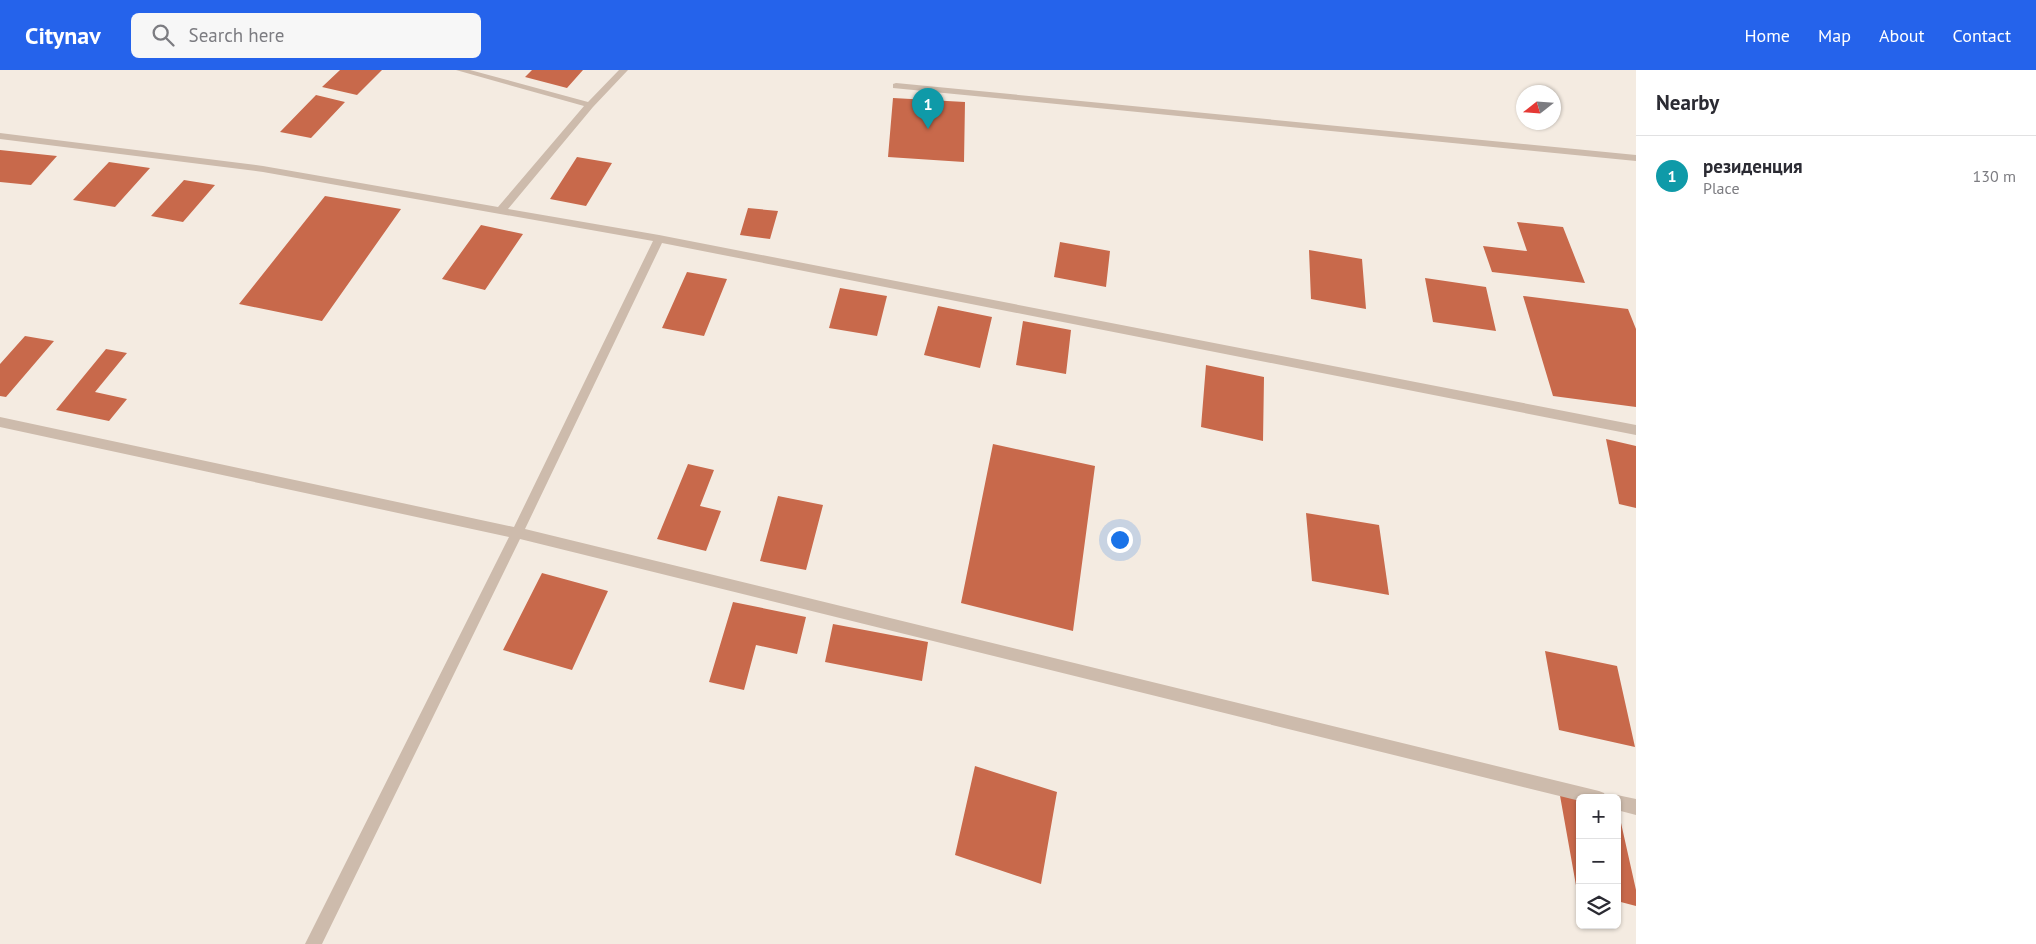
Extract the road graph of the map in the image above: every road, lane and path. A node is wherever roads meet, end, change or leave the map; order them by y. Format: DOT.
graph roads {
  1 [pos="460,70"];
  2 [pos="624,70"];
  3 [pos="896,86"];
  4 [pos="590,105"];
  5 [pos="0,136"];
  6 [pos="1636,158"];
  7 [pos="501,210"];
  8 [pos="659,239"];
  9 [pos="0,422"];
  10 [pos="1636,430"];
  11 [pos="517,533"];
  12 [pos="1583,794"];
  13 [pos="1621,803"];
  14 [pos="1636,807"];
  15 [pos="313,944"];
  1 -- 4 [label="street"];
  2 -- 4 [label="street"];
  3 -- 6 [label="street"];
  4 -- 7 [label="street"];
  5 -- 7 [label="street"];
  7 -- 8 [label="street"];
  8 -- 10 [label="street"];
  8 -- 11 [label="street"];
  9 -- 11 [label="street"];
  11 -- 12 [label="street"];
  11 -- 15 [label="street"];
  13 -- 14 [label="street"];
}
